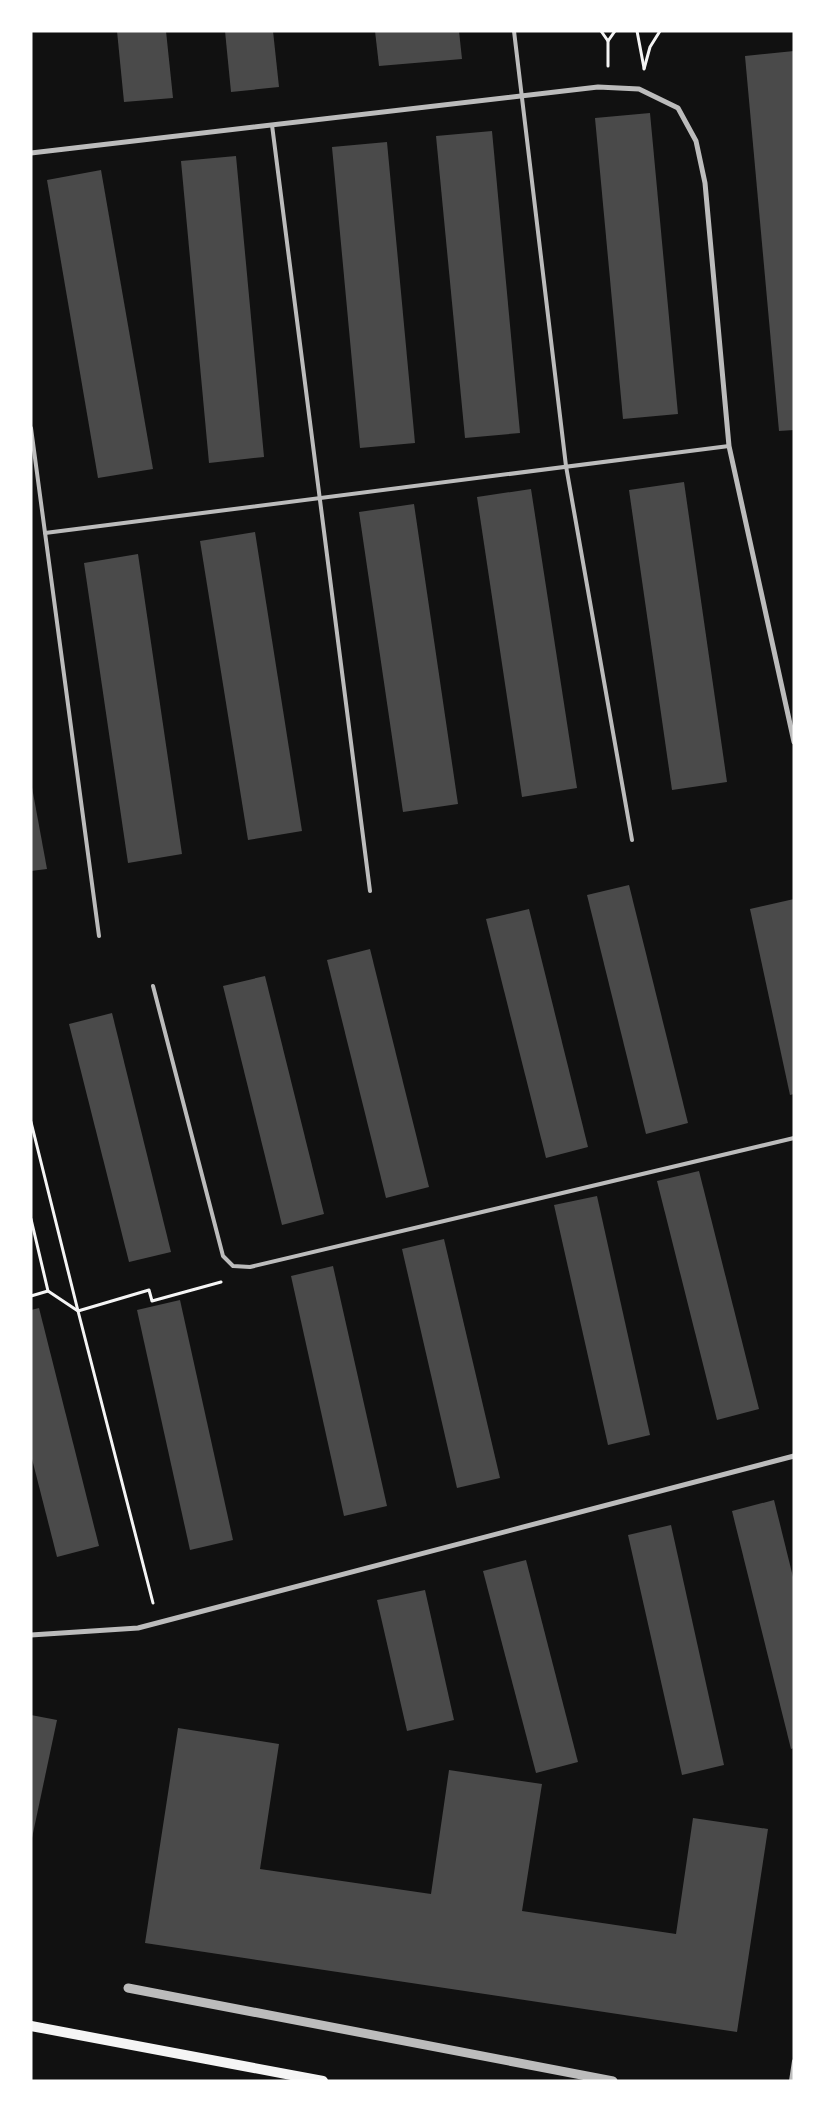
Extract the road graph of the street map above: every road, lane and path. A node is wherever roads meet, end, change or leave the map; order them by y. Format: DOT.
graph roads {
  1 [pos="514,31"];
  2 [pos="601,31"];
  3 [pos="615,31"];
  4 [pos="637,31"];
  5 [pos="660,31"];
  6 [pos="644,68"];
  7 [pos="639,89"];
  8 [pos="521,97"];
  9 [pos="272,125"];
  10 [pos="31,153"];
  11 [pos="31,428"];
  12 [pos="729,446"];
  13 [pos="566,466"];
  14 [pos="320,498"];
  15 [pos="45,533"];
  16 [pos="794,742"];
  17 [pos="632,840"];
  18 [pos="370,891"];
  19 [pos="99,936"];
  20 [pos="153,986"];
  21 [pos="31,1122"];
  22 [pos="794,1138"];
  23 [pos="31,1218"];
  24 [pos="233,1266"];
  25 [pos="48,1291"];
  26 [pos="31,1296"];
  27 [pos="78,1310"];
  28 [pos="794,1456"];
  29 [pos="158,1623"];
  30 [pos="31,1635"];
  31 [pos="128,1988"];
  32 [pos="31,2026"];
  33 [pos="794,2061"];
  34 [pos="323,2081"];
  35 [pos="613,2081"];
  36 [pos="791,2081"];
  1 -- 8 [label="lane"];
  2 -- 3 [label="path"];
  4 -- 6 [label="path"];
  5 -- 6 [label="path"];
  6 -- 7 [label="path"];
  7 -- 8 [label="street"];
  7 -- 12 [label="street"];
  8 -- 9 [label="street"];
  8 -- 13 [label="lane"];
  9 -- 10 [label="street"];
  9 -- 14 [label="lane"];
  11 -- 15 [label="lane"];
  12 -- 13 [label="lane"];
  12 -- 16 [label="street"];
  13 -- 14 [label="lane"];
  13 -- 17 [label="lane"];
  14 -- 15 [label="lane"];
  14 -- 18 [label="lane"];
  15 -- 19 [label="lane"];
  20 -- 24 [label="lane"];
  21 -- 27 [label="path"];
  22 -- 24 [label="lane"];
  23 -- 25 [label="path"];
  24 -- 27 [label="path"];
  25 -- 26 [label="path"];
  25 -- 27 [label="path"];
  27 -- 29 [label="path"];
  28 -- 29 [label="street"];
  29 -- 30 [label="street"];
  31 -- 35 [label="street"];
  32 -- 34 [label="main road"];
  33 -- 36 [label="lane"];
}
